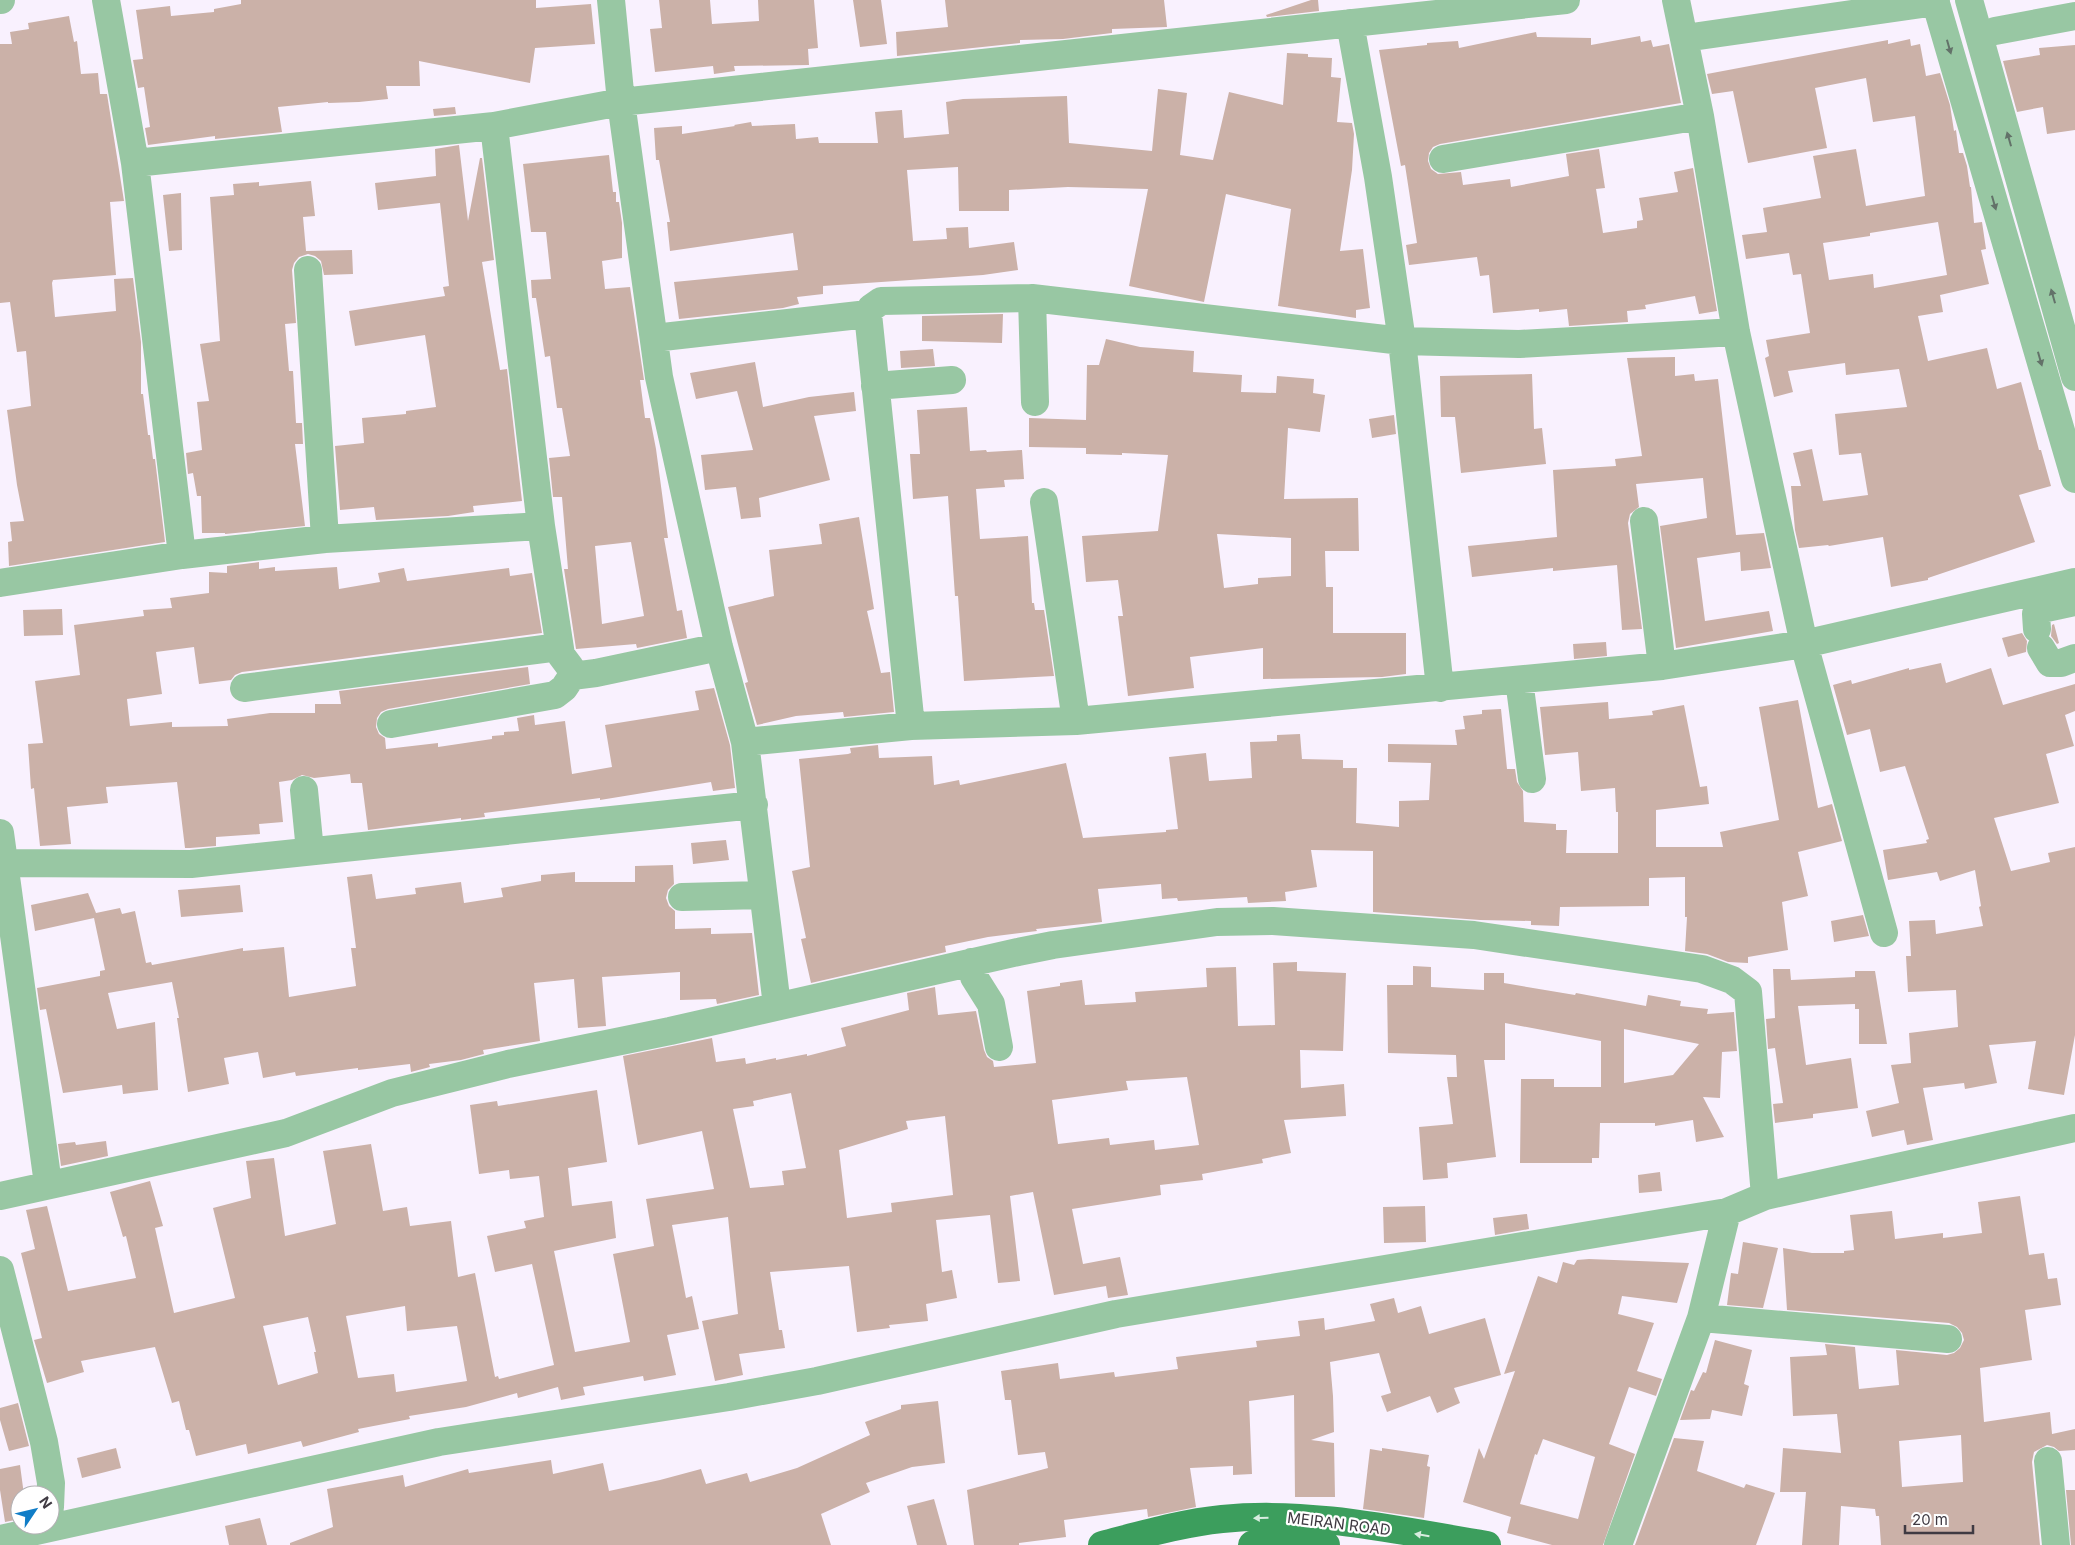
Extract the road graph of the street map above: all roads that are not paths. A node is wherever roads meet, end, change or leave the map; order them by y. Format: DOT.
graph roads {
  1 [pos="106,0"];
  2 [pos="611,0"];
  3 [pos="1566,0"];
  4 [pos="1676,0"];
  5 [pos="1969,0"];
  6 [pos="1935,1"];
  7 [pos="2075,16"];
  8 [pos="1350,23"];
  9 [pos="1995,31"];
  10 [pos="1685,38"];
  11 [pos="621,102"];
  12 [pos="1700,116"];
  13 [pos="494,126"];
  14 [pos="1443,159"];
  15 [pos="135,163"];
  16 [pos="308,270"];
  17 [pos="1032,298"];
  18 [pos="868,314"];
  19 [pos="1736,332"];
  20 [pos="654,338"];
  21 [pos="1402,340"];
  22 [pos="2075,377"];
  23 [pos="952,380"];
  24 [pos="875,386"];
  25 [pos="1034,402"];
  26 [pos="2075,478"];
  27 [pos="1044,502"];
  28 [pos="1644,521"];
  29 [pos="541,526"];
  30 [pos="325,539"];
  31 [pos="182,555"];
  32 [pos="2075,582"];
  33 [pos="0,583"];
  34 [pos="2075,602"];
  35 [pos="1804,644"];
  36 [pos="559,647"];
  37 [pos="719,647"];
  38 [pos="2075,658"];
  39 [pos="1662,666"];
  40 [pos="572,676"];
  41 [pos="1519,680"];
  42 [pos="244,688"];
  43 [pos="1440,688"];
  44 [pos="1076,721"];
  45 [pos="391,724"];
  46 [pos="911,726"];
  47 [pos="745,742"];
  48 [pos="1532,779"];
  49 [pos="304,790"];
  50 [pos="754,805"];
  51 [pos="0,833"];
  52 [pos="310,851"];
  53 [pos="1,863"];
  54 [pos="763,895"];
  55 [pos="682,897"];
  56 [pos="1884,933"];
  57 [pos="972,962"];
  58 [pos="777,1006"];
  59 [pos="999,1047"];
  60 [pos="2075,1128"];
  61 [pos="48,1184"];
  62 [pos="0,1196"];
  63 [pos="1765,1196"];
  64 [pos="1727,1212"];
  65 [pos="0,1270"];
  66 [pos="1701,1318"];
  67 [pos="1948,1338"];
  68 [pos="2048,1462"];
  69 [pos="50,1485"];
  70 [pos="60,1523"];
  71 [pos="1102,1545"];
  72 [pos="1252,1545"];
  73 [pos="1326,1545"];
  74 [pos="1487,1545"];
  75 [pos="1618,1545"];
  76 [pos="2056,1545"];
  1 -- 15 [label="street"];
  2 -- 11 [label="street"];
  3 -- 8 [label="street"];
  4 -- 10 [label="street"];
  22 -- 5 [label="street, one-way"];
  6 -- 10 [label="street"];
  6 -- 26 [label="street, one-way"];
  7 -- 9 [label="street"];
  8 -- 11 [label="street"];
  8 -- 21 [label="street"];
  10 -- 12 [label="street"];
  11 -- 13 [label="street"];
  11 -- 20 [label="street"];
  12 -- 14 [label="street"];
  12 -- 19 [label="street"];
  13 -- 15 [label="street"];
  13 -- 29 [label="street"];
  15 -- 31 [label="street"];
  16 -- 30 [label="street"];
  17 -- 18 [label="street"];
  17 -- 21 [label="street"];
  17 -- 25 [label="street"];
  18 -- 20 [label="street"];
  18 -- 24 [label="street"];
  19 -- 21 [label="street"];
  19 -- 35 [label="street"];
  20 -- 37 [label="street"];
  21 -- 43 [label="street"];
  23 -- 24 [label="street"];
  24 -- 46 [label="street"];
  27 -- 44 [label="street"];
  28 -- 39 [label="street"];
  29 -- 30 [label="street"];
  29 -- 36 [label="street"];
  30 -- 31 [label="street"];
  31 -- 33 [label="street"];
  32 -- 35 [label="street"];
  34 -- 38 [label="street"];
  35 -- 39 [label="street"];
  35 -- 56 [label="street"];
  36 -- 40 [label="street"];
  36 -- 42 [label="street"];
  37 -- 40 [label="street"];
  37 -- 47 [label="street"];
  39 -- 41 [label="street"];
  40 -- 45 [label="street"];
  41 -- 43 [label="street"];
  41 -- 48 [label="street"];
  43 -- 44 [label="street"];
  44 -- 46 [label="street"];
  46 -- 47 [label="street"];
  47 -- 50 [label="street"];
  49 -- 52 [label="street"];
  50 -- 52 [label="street"];
  50 -- 54 [label="street"];
  51 -- 53 [label="street"];
  52 -- 53 [label="street"];
  53 -- 61 [label="street"];
  54 -- 55 [label="street"];
  54 -- 58 [label="street"];
  57 -- 58 [label="street"];
  57 -- 59 [label="street"];
  57 -- 63 [label="street"];
  58 -- 61 [label="street"];
  60 -- 63 [label="street"];
  61 -- 62 [label="street"];
  63 -- 64 [label="street"];
  64 -- 66 [label="street"];
  64 -- 70 [label="street"];
  65 -- 69 [label="street"];
  66 -- 67 [label="street"];
  66 -- 75 [label="street"];
  68 -- 76 [label="street"];
  74 -- 71 [label="main road, MEIRAN ROAD, one-way"];
  72 -- 73 [label="main road, MEIRAN ROAD"];
}
